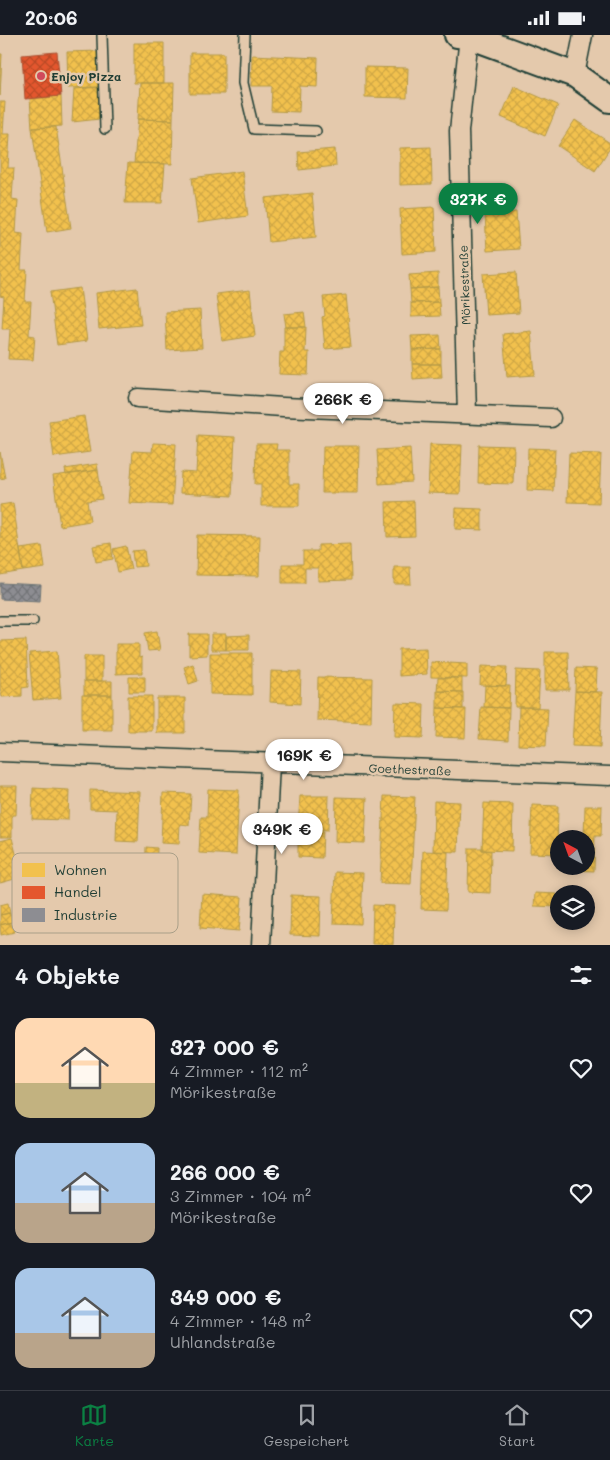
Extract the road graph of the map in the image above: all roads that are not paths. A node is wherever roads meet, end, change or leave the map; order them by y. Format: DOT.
graph roads {
  1 [pos="102,35"];
  2 [pos="245,35"];
  3 [pos="583,35"];
  4 [pos="463,36"];
  5 [pos="575,75"];
  6 [pos="610,100"];
  7 [pos="105,129"];
  8 [pos="316,131"];
  9 [pos="138,398"];
  10 [pos="467,414"];
  11 [pos="551,418"];
  12 [pos="0,621"];
  13 [pos="33,621"];
  14 [pos="0,752"];
  15 [pos="270,763"];
  16 [pos="610,777"];
  17 [pos="261,945"];
  1 -- 7 [label="lane"];
  2 -- 8 [label="lane"];
  3 -- 5 [label="street"];
  4 -- 5 [label="main road"];
  4 -- 10 [label="street, Mörikestraße"];
  5 -- 6 [label="main road"];
  9 -- 10 [label="street"];
  10 -- 11 [label="street"];
  12 -- 13 [label="lane"];
  14 -- 15 [label="street, Goethestraße"];
  15 -- 16 [label="street, Goethestraße"];
  15 -- 17 [label="street"];
}
